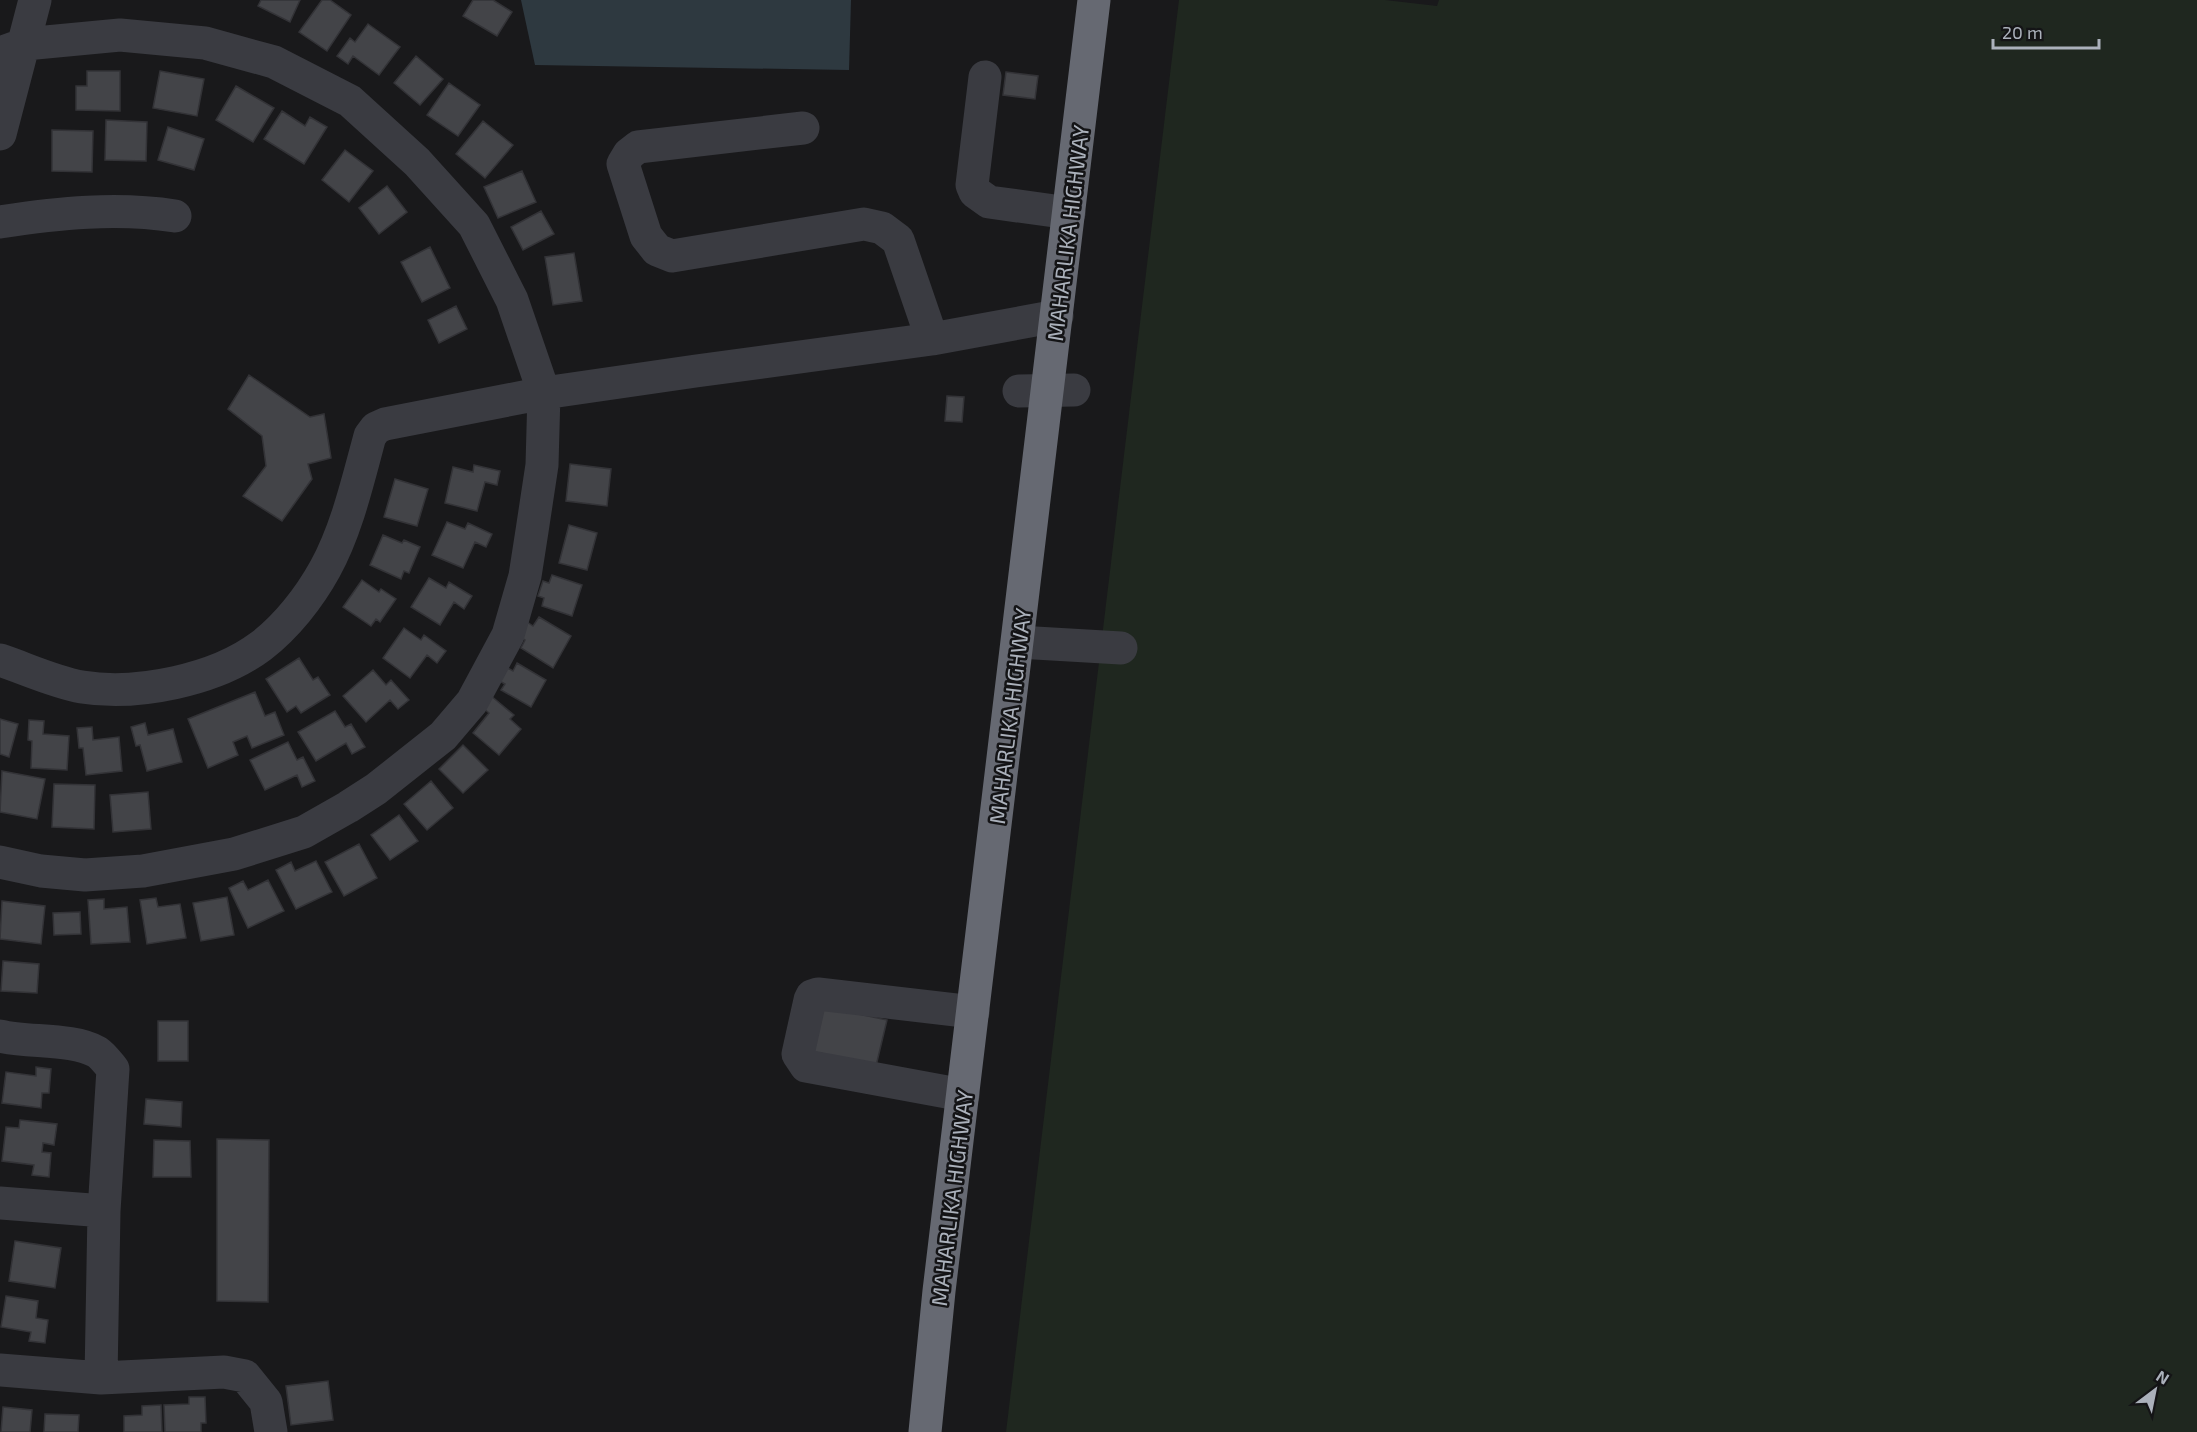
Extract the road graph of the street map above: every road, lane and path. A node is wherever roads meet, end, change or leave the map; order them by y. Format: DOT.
graph roads {
  1 [pos="35,0"];
  2 [pos="1094,0"];
  3 [pos="12,48"];
  4 [pos="985,77"];
  5 [pos="803,128"];
  6 [pos="0,134"];
  7 [pos="1069,213"];
  8 [pos="175,216"];
  9 [pos="0,222"];
  10 [pos="1057,316"];
  11 [pos="932,339"];
  12 [pos="544,393"];
  13 [pos="1018,642"];
  14 [pos="1121,648"];
  15 [pos="0,660"];
  16 [pos="0,862"];
  17 [pos="973,1012"];
  18 [pos="0,1036"];
  19 [pos="963,1095"];
  20 [pos="0,1203"];
  21 [pos="104,1211"];
  22 [pos="0,1370"];
  23 [pos="101,1378"];
  24 [pos="271,1432"];
  25 [pos="925,1432"];
  1 -- 3 [label="street"];
  2 -- 7 [label="highway, MAHARLIKA HIGHWAY"];
  3 -- 6 [label="street"];
  3 -- 12 [label="street"];
  4 -- 7 [label="street"];
  5 -- 11 [label="street"];
  7 -- 10 [label="highway, MAHARLIKA HIGHWAY"];
  8 -- 9 [label="street"];
  10 -- 11 [label="street"];
  10 -- 13 [label="highway, MAHARLIKA HIGHWAY"];
  11 -- 12 [label="street"];
  12 -- 15 [label="street"];
  12 -- 16 [label="street"];
  13 -- 14 [label="street"];
  13 -- 17 [label="highway, MAHARLIKA HIGHWAY"];
  17 -- 19 [label="highway, MAHARLIKA HIGHWAY"];
  17 -- 19 [label="street"];
  18 -- 21 [label="street"];
  19 -- 25 [label="highway, MAHARLIKA HIGHWAY"];
  20 -- 21 [label="street"];
  21 -- 23 [label="street"];
  22 -- 23 [label="street"];
  23 -- 24 [label="street"];
}
